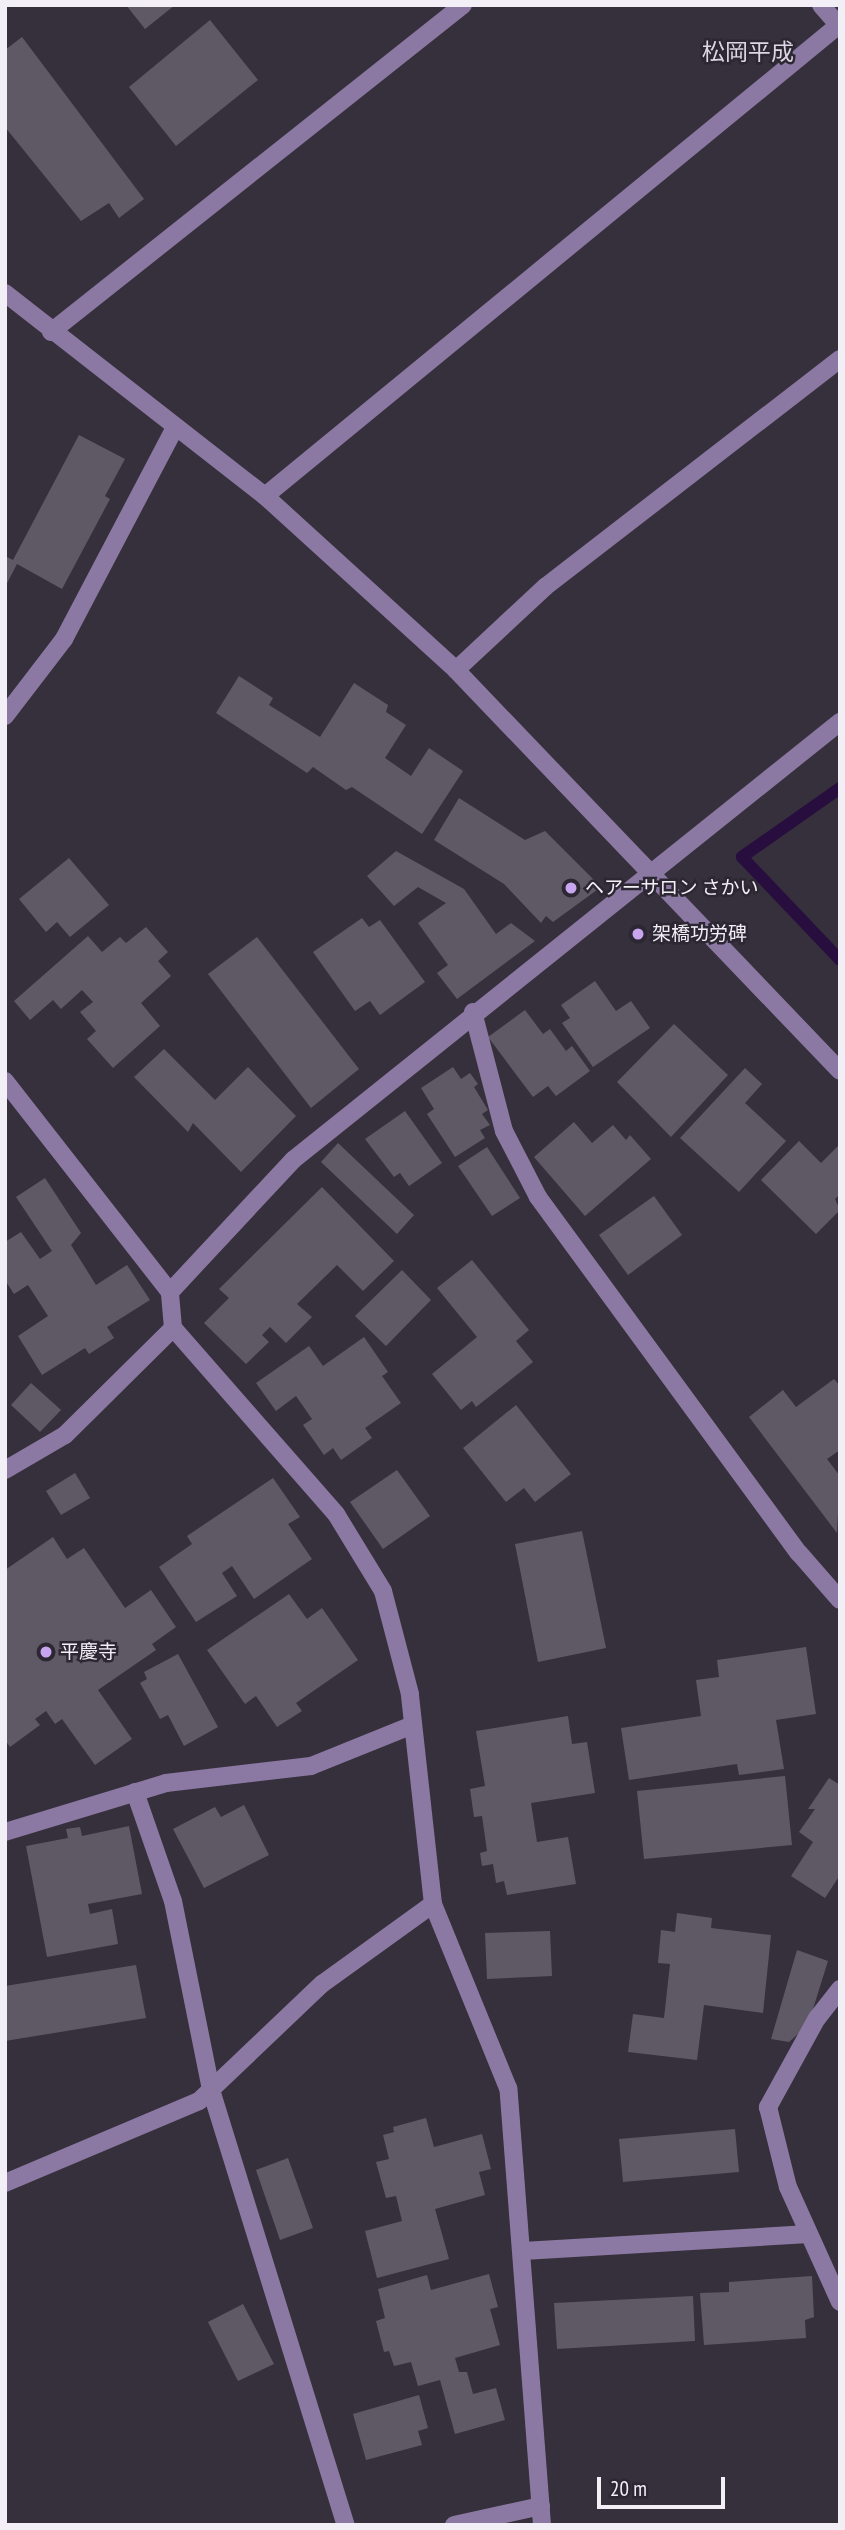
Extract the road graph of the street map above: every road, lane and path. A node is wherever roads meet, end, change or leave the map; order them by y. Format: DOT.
graph roads {
  1 [pos="463,5"];
  2 [pos="821,5"];
  3 [pos="839,25"];
  4 [pos="5,293"];
  5 [pos="51,332"];
  6 [pos="840,359"];
  7 [pos="175,428"];
  8 [pos="265,496"];
  9 [pos="456,670"];
  10 [pos="5,716"];
  11 [pos="840,722"];
  12 [pos="648,872"];
  13 [pos="472,1012"];
  14 [pos="840,1071"];
  15 [pos="5,1081"];
  16 [pos="170,1292"];
  17 [pos="173,1328"];
  18 [pos="5,1470"];
  19 [pos="840,1600"];
  20 [pos="413,1726"];
  21 [pos="135,1792"];
  22 [pos="5,1832"];
  23 [pos="433,1904"];
  24 [pos="840,1989"];
  25 [pos="211,2090"];
  26 [pos="5,2183"];
  27 [pos="808,2234"];
  28 [pos="523,2251"];
  29 [pos="840,2302"];
  30 [pos="542,2516"];
  31 [pos="346,2525"];
  32 [pos="454,2525"];
  1 -- 5 [label="street"];
  2 -- 3 [label="street"];
  3 -- 8 [label="street"];
  4 -- 5 [label="street"];
  5 -- 7 [label="street"];
  6 -- 9 [label="street"];
  7 -- 8 [label="street"];
  7 -- 10 [label="street"];
  8 -- 9 [label="street"];
  9 -- 12 [label="street"];
  11 -- 12 [label="street"];
  12 -- 13 [label="street"];
  12 -- 14 [label="street"];
  13 -- 16 [label="street"];
  13 -- 19 [label="street"];
  15 -- 16 [label="street"];
  16 -- 17 [label="street"];
  17 -- 18 [label="street"];
  17 -- 20 [label="street"];
  20 -- 21 [label="street"];
  20 -- 23 [label="street"];
  21 -- 22 [label="street"];
  21 -- 25 [label="street"];
  23 -- 25 [label="street"];
  23 -- 28 [label="street"];
  24 -- 27 [label="street"];
  25 -- 26 [label="street"];
  25 -- 31 [label="street"];
  27 -- 28 [label="street"];
  27 -- 29 [label="street"];
  28 -- 30 [label="street"];
  30 -- 32 [label="street"];
}
